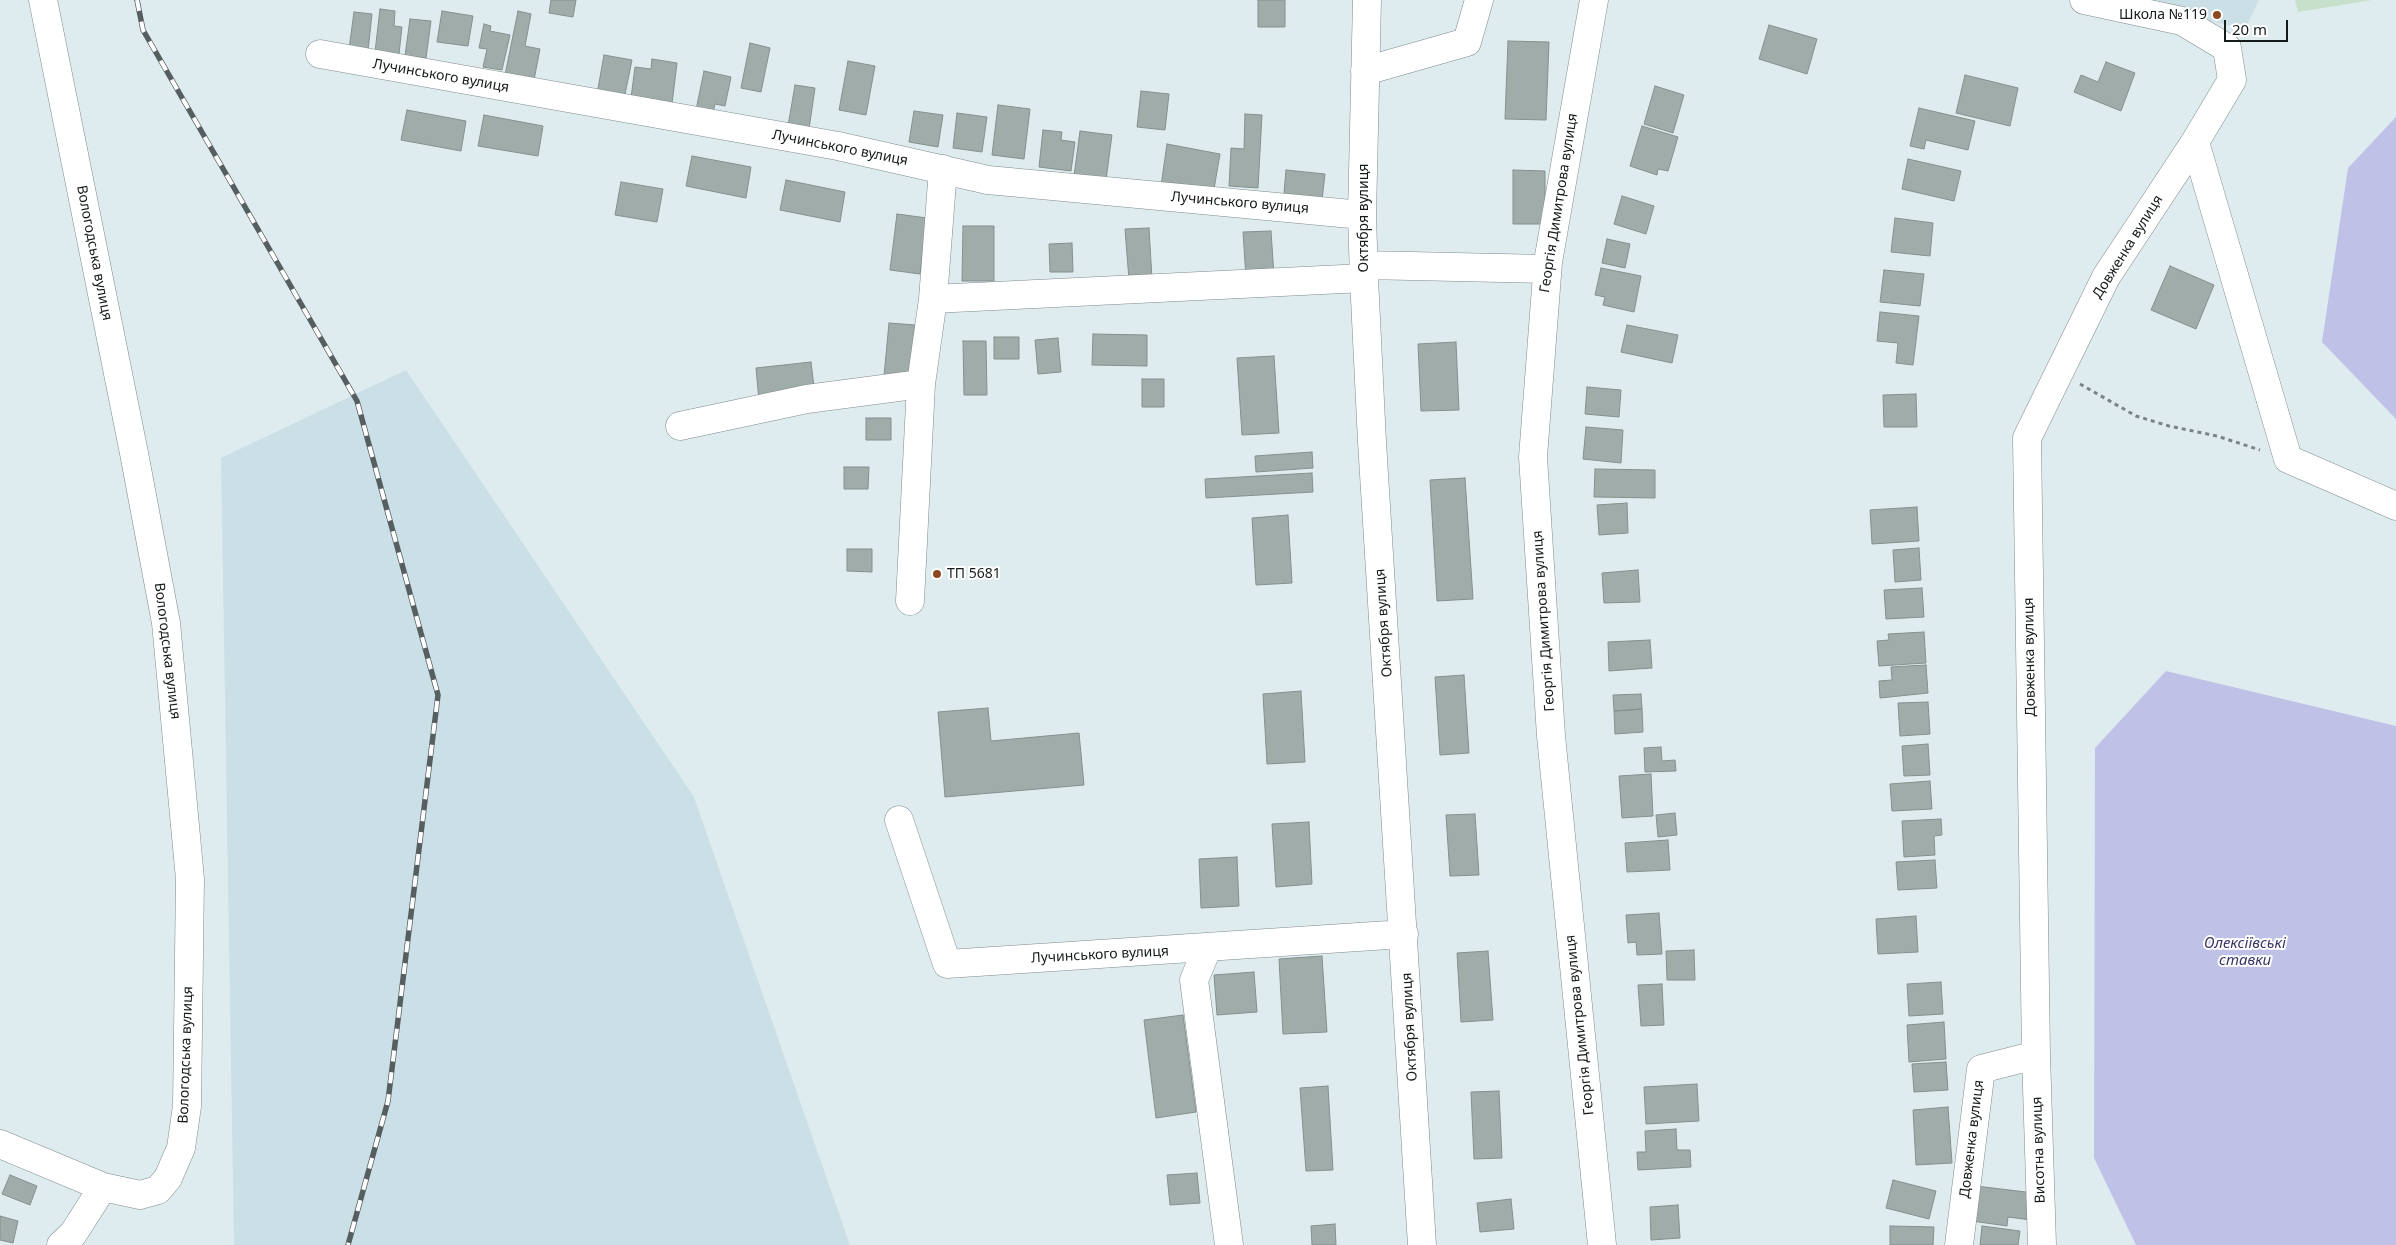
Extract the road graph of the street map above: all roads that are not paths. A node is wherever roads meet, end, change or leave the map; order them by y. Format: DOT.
graph roads {
  1 [pos="43,0"];
  2 [pos="1367,0"];
  3 [pos="1479,0"];
  4 [pos="1594,0"];
  5 [pos="2084,0"];
  6 [pos="320,54"];
  7 [pos="1365,71"];
  8 [pos="2196,142"];
  9 [pos="943,169"];
  10 [pos="1362,215"];
  11 [pos="1547,269"];
  12 [pos="1364,272"];
  13 [pos="933,300"];
  14 [pos="921,384"];
  15 [pos="680,426"];
  16 [pos="2396,506"];
  17 [pos="910,601"];
  18 [pos="899,820"];
  19 [pos="1404,934"];
  20 [pos="1207,948"];
  21 [pos="2036,1055"];
  22 [pos="0,1144"];
  23 [pos="103,1187"];
  24 [pos="61,1245"];
  25 [pos="1229,1245"];
  26 [pos="1422,1245"];
  27 [pos="1602,1245"];
  28 [pos="1959,1245"];
  29 [pos="2042,1245"];
  1 -- 23 [label="street, Вологодська вулиця"];
  2 -- 7 [label="street, Октября вулиця"];
  3 -- 7 [label="street"];
  4 -- 11 [label="street, Георгія Димитрова вулиця"];
  5 -- 8 [label="street, Довженка вулиця"];
  6 -- 9 [label="street, Лучинського вулиця"];
  7 -- 10 [label="street, Октября вулиця"];
  8 -- 16 [label="street"];
  8 -- 21 [label="street, Довженка вулиця"];
  9 -- 10 [label="street, Лучинського вулиця"];
  9 -- 13 [label="street"];
  10 -- 12 [label="street, Октября вулиця"];
  11 -- 12 [label="street"];
  11 -- 27 [label="street, Георгія Димитрова вулиця"];
  12 -- 13 [label="street"];
  12 -- 19 [label="street, Октября вулиця"];
  13 -- 14 [label="street"];
  14 -- 15 [label="street"];
  14 -- 17 [label="street"];
  18 -- 20 [label="street, Лучинського вулиця"];
  19 -- 20 [label="street, Лучинського вулиця"];
  19 -- 26 [label="street, Октября вулиця"];
  20 -- 25 [label="street"];
  21 -- 28 [label="street, Довженка вулиця"];
  21 -- 29 [label="street, Висотна вулиця"];
  22 -- 23 [label="street, Вологодська вулиця"];
  23 -- 24 [label="street"];
}
